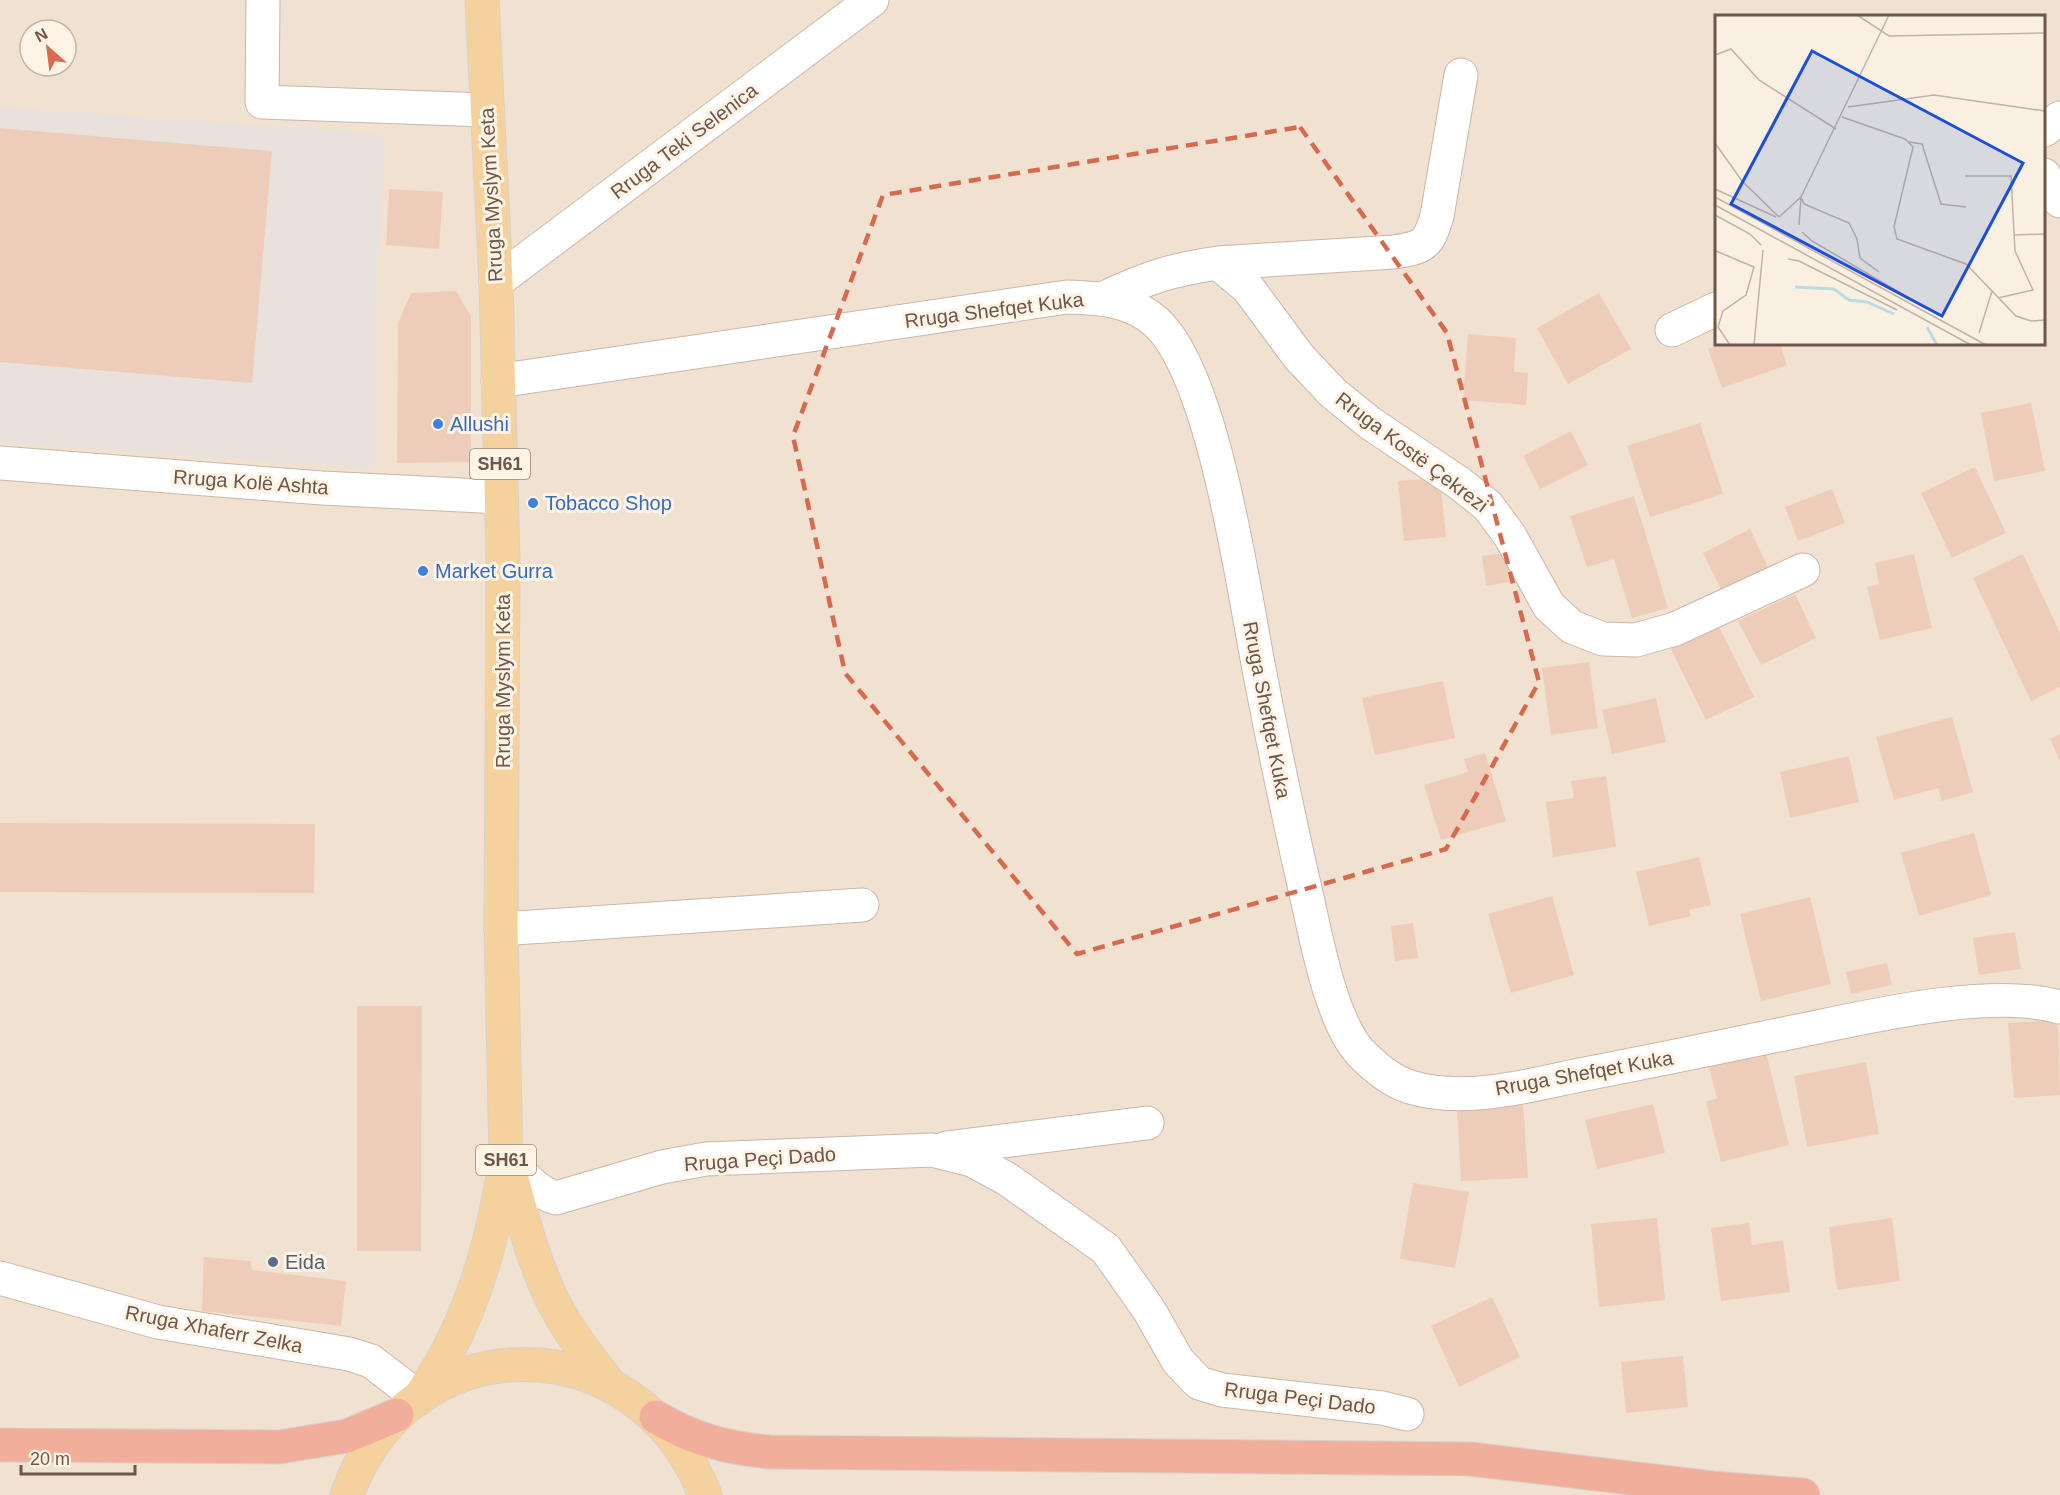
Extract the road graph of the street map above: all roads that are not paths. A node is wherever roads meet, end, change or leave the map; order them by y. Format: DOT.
graph roads {
  1 [pos="263,0"];
  2 [pos="482,0"];
  3 [pos="872,0"];
  4 [pos="1461,75"];
  5 [pos="487,110"];
  6 [pos="2060,118"];
  7 [pos="2045,129"];
  8 [pos="2045,177"];
  9 [pos="2060,201"];
  10 [pos="1218,263"];
  11 [pos="496,282"];
  12 [pos="1104,298"];
  13 [pos="1715,309"];
  14 [pos="1672,330"];
  15 [pos="498,381"];
  16 [pos="0,463"];
  17 [pos="501,497"];
  18 [pos="1803,570"];
  19 [pos="862,905"];
  20 [pos="501,929"];
  21 [pos="2060,1007"];
  22 [pos="1147,1123"];
  23 [pos="932,1150"];
  24 [pos="506,1157"];
  25 [pos="0,1278"];
  26 [pos="610,1384"];
  27 [pos="408,1407"];
  28 [pos="1407,1414"];
  29 [pos="656,1417"];
  30 [pos="0,1445"];
  31 [pos="351,1486"];
  32 [pos="705,1495"];
  33 [pos="1803,1495"];
  1 -- 5 [label="street"];
  2 -- 5 [label="main road, Rruga Myslym Keta / SH61"];
  3 -- 11 [label="street, Rruga Teki Selenica"];
  4 -- 10 [label="street"];
  5 -- 11 [label="main road, Rruga Myslym Keta / SH61"];
  6 -- 7 [label="street"];
  8 -- 9 [label="street"];
  10 -- 12 [label="street"];
  10 -- 18 [label="street, Rruga Kostë Çekrezi"];
  11 -- 15 [label="main road, Rruga Myslym Keta / SH61"];
  12 -- 15 [label="street, Rruga Shefqet Kuka"];
  12 -- 21 [label="street, Rruga Shefqet Kuka"];
  13 -- 14 [label="street"];
  15 -- 17 [label="main road, Rruga Myslym Keta / SH61"];
  16 -- 17 [label="street, Rruga Kolë Ashta"];
  17 -- 20 [label="main road, Rruga Myslym Keta / SH61"];
  19 -- 20 [label="street"];
  20 -- 24 [label="main road, Rruga Myslym Keta"];
  22 -- 23 [label="street, Rruga Peçi Dado"];
  23 -- 24 [label="street, Rruga Peçi Dado"];
  23 -- 28 [label="street, Rruga Peçi Dado"];
  24 -- 26 [label="main road, SH61"];
  24 -- 27 [label="main road, SH61"];
  25 -- 27 [label="street, Rruga Xhaferr Zelka"];
  26 -- 27 [label="main road"];
  26 -- 29 [label="main road"];
  27 -- 30 [label="highway"];
  27 -- 31 [label="main road"];
  29 -- 32 [label="main road"];
  29 -- 33 [label="highway"];
}
